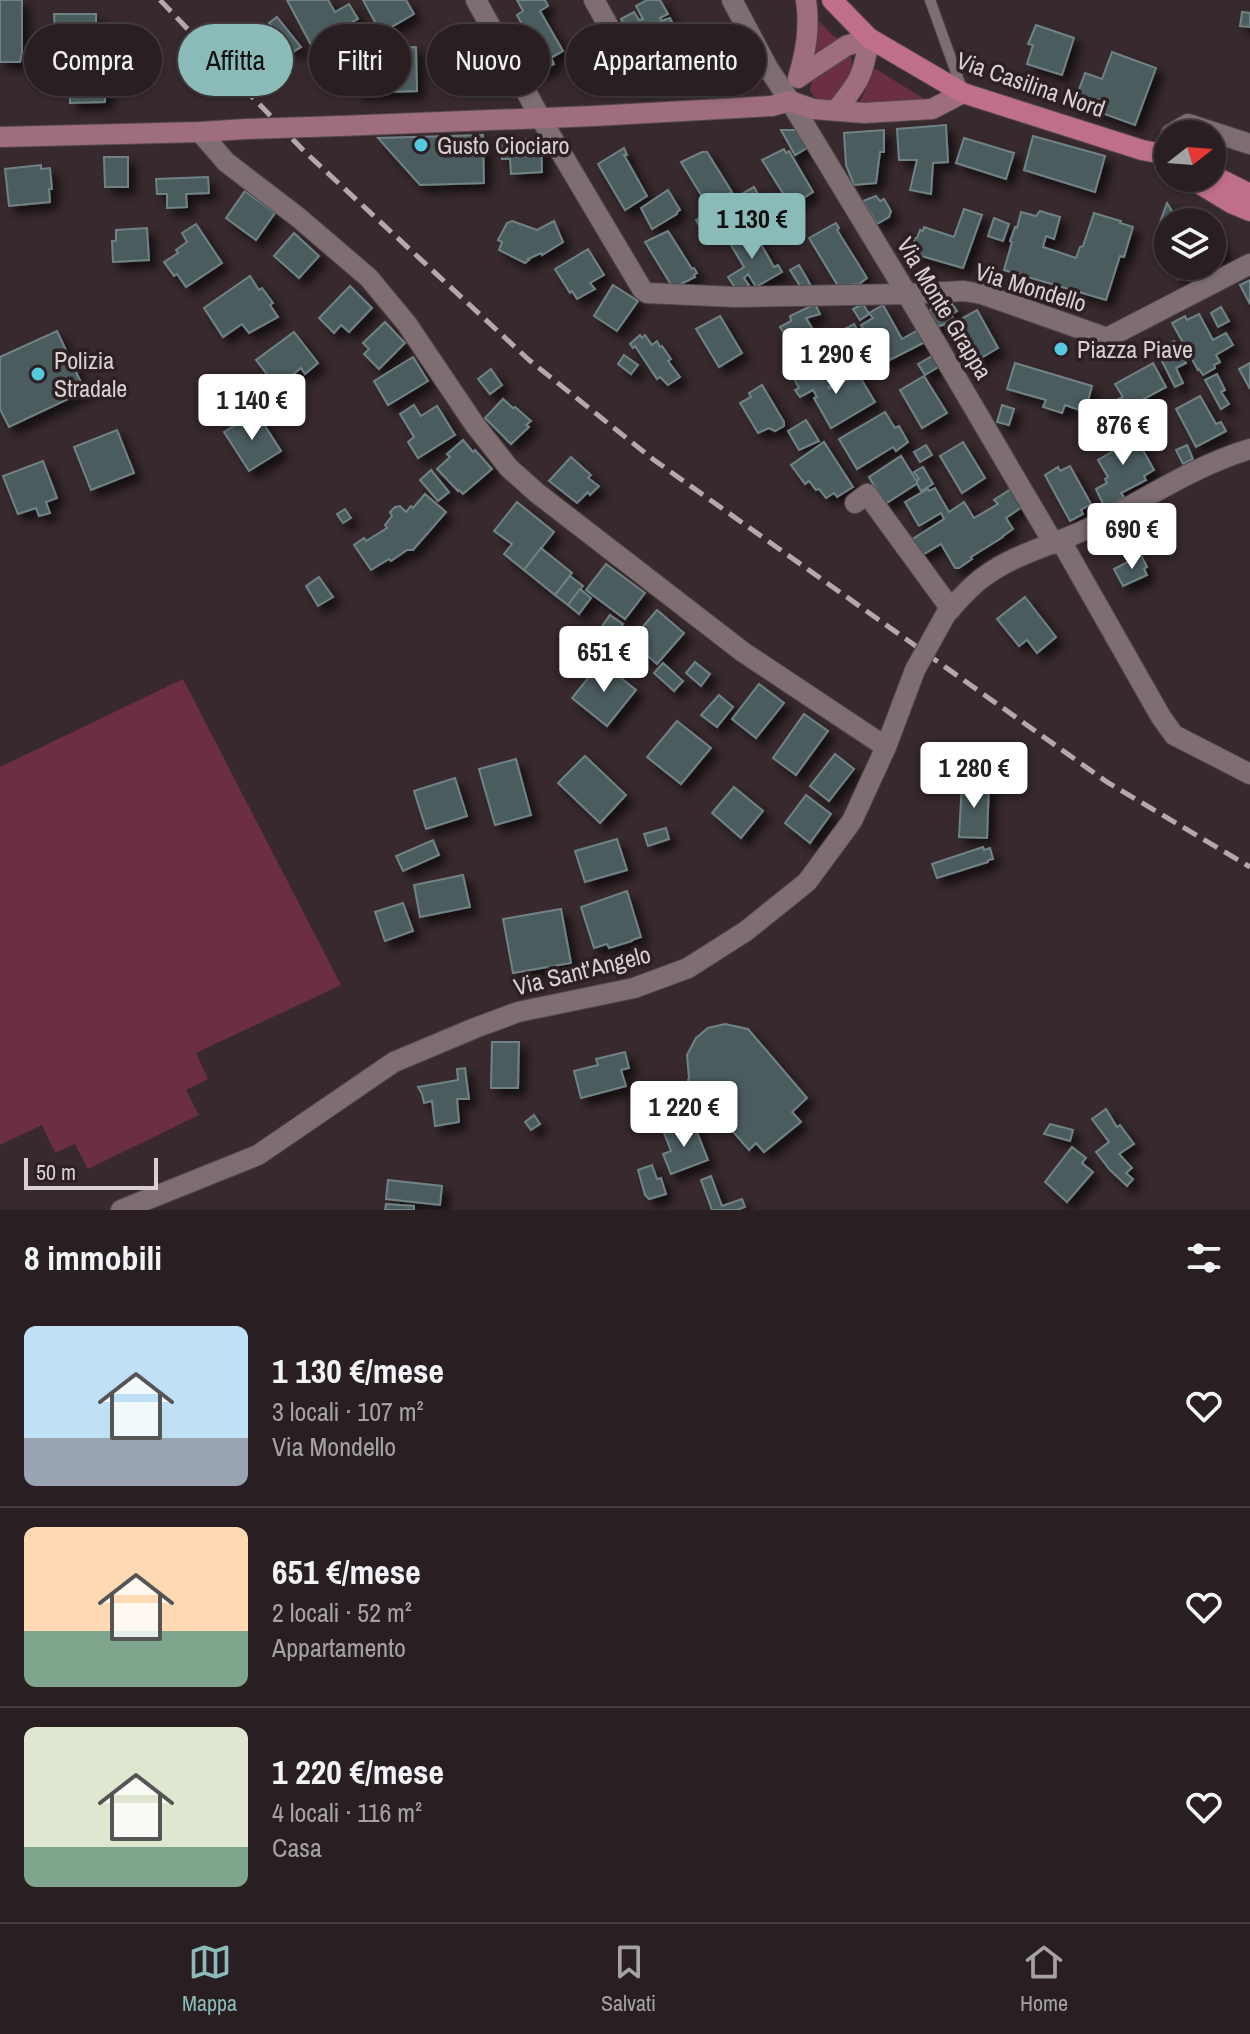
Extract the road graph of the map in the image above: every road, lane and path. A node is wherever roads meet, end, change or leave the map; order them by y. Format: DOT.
graph roads {
  1 [pos="476,0"];
  2 [pos="594,0"];
  3 [pos="732,0"];
  4 [pos="806,0"];
  5 [pos="832,0"];
  6 [pos="930,0"];
  7 [pos="607,24"];
  8 [pos="869,38"];
  9 [pos="799,77"];
  10 [pos="963,93"];
  11 [pos="790,101"];
  12 [pos="836,110"];
  13 [pos="541,119"];
  14 [pos="200,132"];
  15 [pos="1226,136"];
  16 [pos="0,137"];
  17 [pos="1154,144"];
  18 [pos="1250,144"];
  19 [pos="1142,150"];
  20 [pos="1154,152"];
  21 [pos="1154,157"];
  22 [pos="1226,182"];
  23 [pos="1213,192"];
  24 [pos="1250,194"];
  25 [pos="1250,211"];
  26 [pos="1250,264"];
  27 [pos="907,294"];
  28 [pos="1250,449"];
  29 [pos="855,503"];
  30 [pos="1057,542"];
  31 [pos="949,612"];
  32 [pos="886,747"];
  33 [pos="1250,774"];
  34 [pos="121,1210"];
  1 -- 13 [label="street"];
  2 -- 7 [label="street"];
  3 -- 11 [label="street, Via Monte Grappa"];
  4 -- 9 [label="street"];
  5 -- 8 [label="main road, Via Casilina Nord"];
  6 -- 10 [label="lane"];
  8 -- 9 [label="street"];
  8 -- 10 [label="main road, Via Casilina Nord"];
  8 -- 12 [label="street"];
  9 -- 11 [label="street"];
  10 -- 12 [label="street"];
  10 -- 19 [label="main road, Via Casilina Nord"];
  11 -- 12 [label="street"];
  11 -- 13 [label="street"];
  11 -- 27 [label="street, Via Monte Grappa"];
  13 -- 14 [label="street, bridge"];
  13 -- 27 [label="street, Via Mondello"];
  14 -- 16 [label="street"];
  14 -- 32 [label="street"];
  15 -- 18 [label="street"];
  17 -- 19 [label="street"];
  19 -- 20 [label="main road, Via Casilina Nord"];
  19 -- 21 [label="main road, Via Casilina Nord"];
  22 -- 24 [label="main road"];
  23 -- 25 [label="main road"];
  26 -- 27 [label="street, Via Mondello"];
  27 -- 30 [label="street, Via Monte Grappa"];
  28 -- 30 [label="street, Via Sant'Angelo"];
  29 -- 31 [label="street"];
  30 -- 31 [label="street, Via Sant'Angelo"];
  30 -- 33 [label="street, Via Monte Grappa"];
  31 -- 32 [label="street, Via Sant'Angelo, bridge"];
  32 -- 34 [label="street, Via Sant'Angelo"];
}
